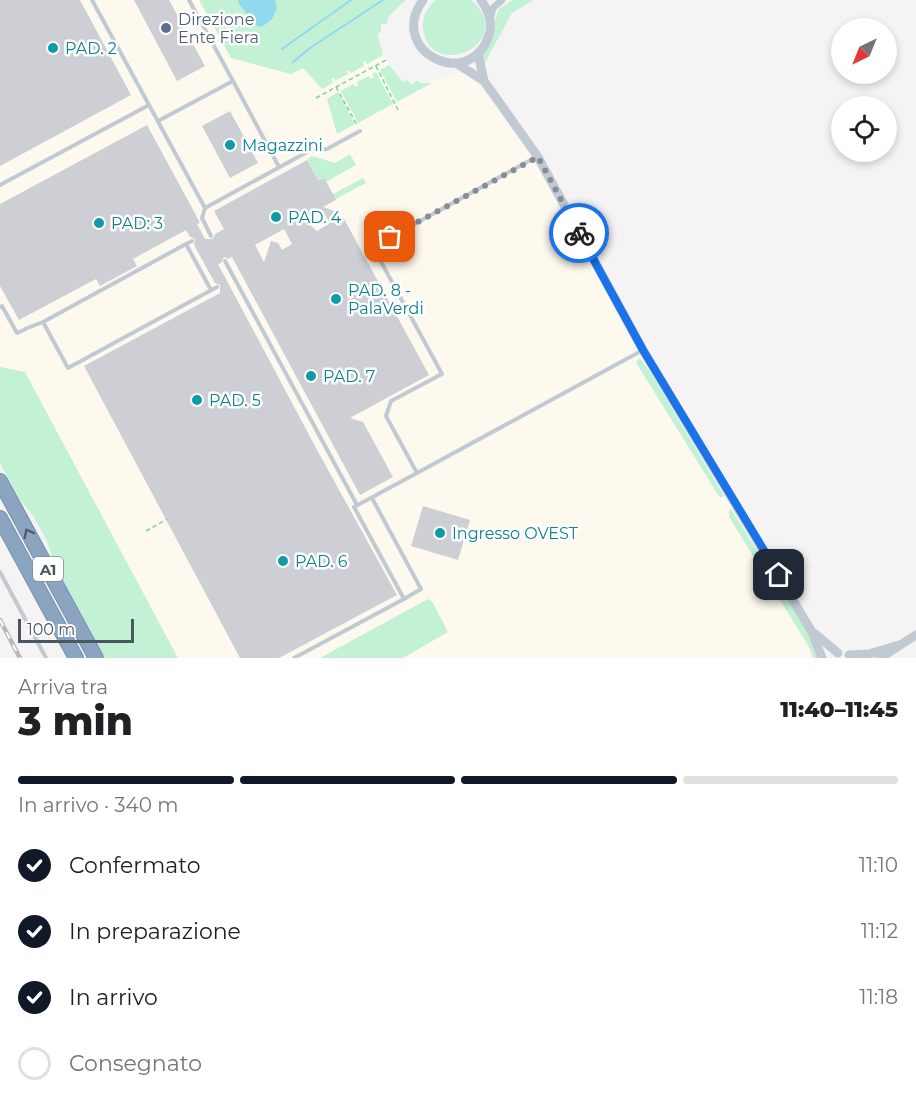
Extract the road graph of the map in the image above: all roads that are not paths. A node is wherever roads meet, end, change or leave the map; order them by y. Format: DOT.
graph roads {
  1 [pos="92,0"];
  2 [pos="189,0"];
  3 [pos="422,0"];
  4 [pos="481,0"];
  5 [pos="502,0"];
  6 [pos="490,19"];
  7 [pos="478,53"];
  8 [pos="456,63"];
  9 [pos="233,81"];
  10 [pos="484,81"];
  11 [pos="149,105"];
  12 [pos="158,121"];
  13 [pos="360,131"];
  14 [pos="538,157"];
  15 [pos="279,167"];
  16 [pos="0,185"];
  17 [pos="205,208"];
  18 [pos="202,235"];
  19 [pos="192,241"];
  20 [pos="186,244"];
  21 [pos="225,261"];
  22 [pos="234,278"];
  23 [pos="227,281"];
  24 [pos="217,287"];
  25 [pos="211,290"];
  26 [pos="0,307"];
  27 [pos="43,322"];
  28 [pos="643,350"];
  29 [pos="417,473"];
  30 [pos="0,481"];
  31 [pos="372,498"];
  32 [pos="357,506"];
  33 [pos="0,518"];
  34 [pos="0,572"];
  35 [pos="404,599"];
  36 [pos="812,632"];
  37 [pos="916,635"];
  38 [pos="899,645"];
  39 [pos="838,653"];
  40 [pos="851,656"];
  41 [pos="46,658"];
  42 [pos="76,658"];
  43 [pos="96,658"];
  44 [pos="294,658"];
  45 [pos="822,658"];
  46 [pos="828,658"];
  47 [pos="880,658"];
  1 -- 11 [label="lane"];
  2 -- 9 [label="lane"];
  3 -- 8 [label="street"];
  4 -- 6 [label="street"];
  5 -- 6 [label="street"];
  6 -- 7 [label="street"];
  7 -- 8 [label="street"];
  7 -- 10 [label="street"];
  8 -- 10 [label="street"];
  9 -- 12 [label="lane"];
  9 -- 15 [label="lane"];
  10 -- 14 [label="street"];
  11 -- 12 [label="lane"];
  11 -- 16 [label="lane"];
  12 -- 17 [label="lane"];
  13 -- 15 [label="lane"];
  14 -- 28 [label="street"];
  14 -- 29 [label="lane"];
  15 -- 17 [label="lane"];
  17 -- 18 [label="lane"];
  19 -- 20 [label="lane"];
  20 -- 25 [label="lane"];
  20 -- 27 [label="lane"];
  21 -- 22 [label="lane"];
  22 -- 23 [label="lane"];
  22 -- 32 [label="lane"];
  24 -- 25 [label="lane"];
  25 -- 27 [label="lane"];
  26 -- 27 [label="lane"];
  28 -- 29 [label="lane"];
  28 -- 36 [label="street"];
  29 -- 31 [label="lane"];
  43 -- 30 [label="highway, A1, one-way"];
  31 -- 32 [label="lane"];
  31 -- 35 [label="lane"];
  32 -- 35 [label="lane"];
  33 -- 42 [label="highway, A1"];
  34 -- 41 [label="lane"];
  35 -- 44 [label="lane"];
  36 -- 39 [label="street"];
  36 -- 45 [label="street"];
  37 -- 38 [label="street"];
  38 -- 40 [label="street"];
  38 -- 47 [label="street"];
  39 -- 40 [label="street"];
  39 -- 46 [label="street"];
}
